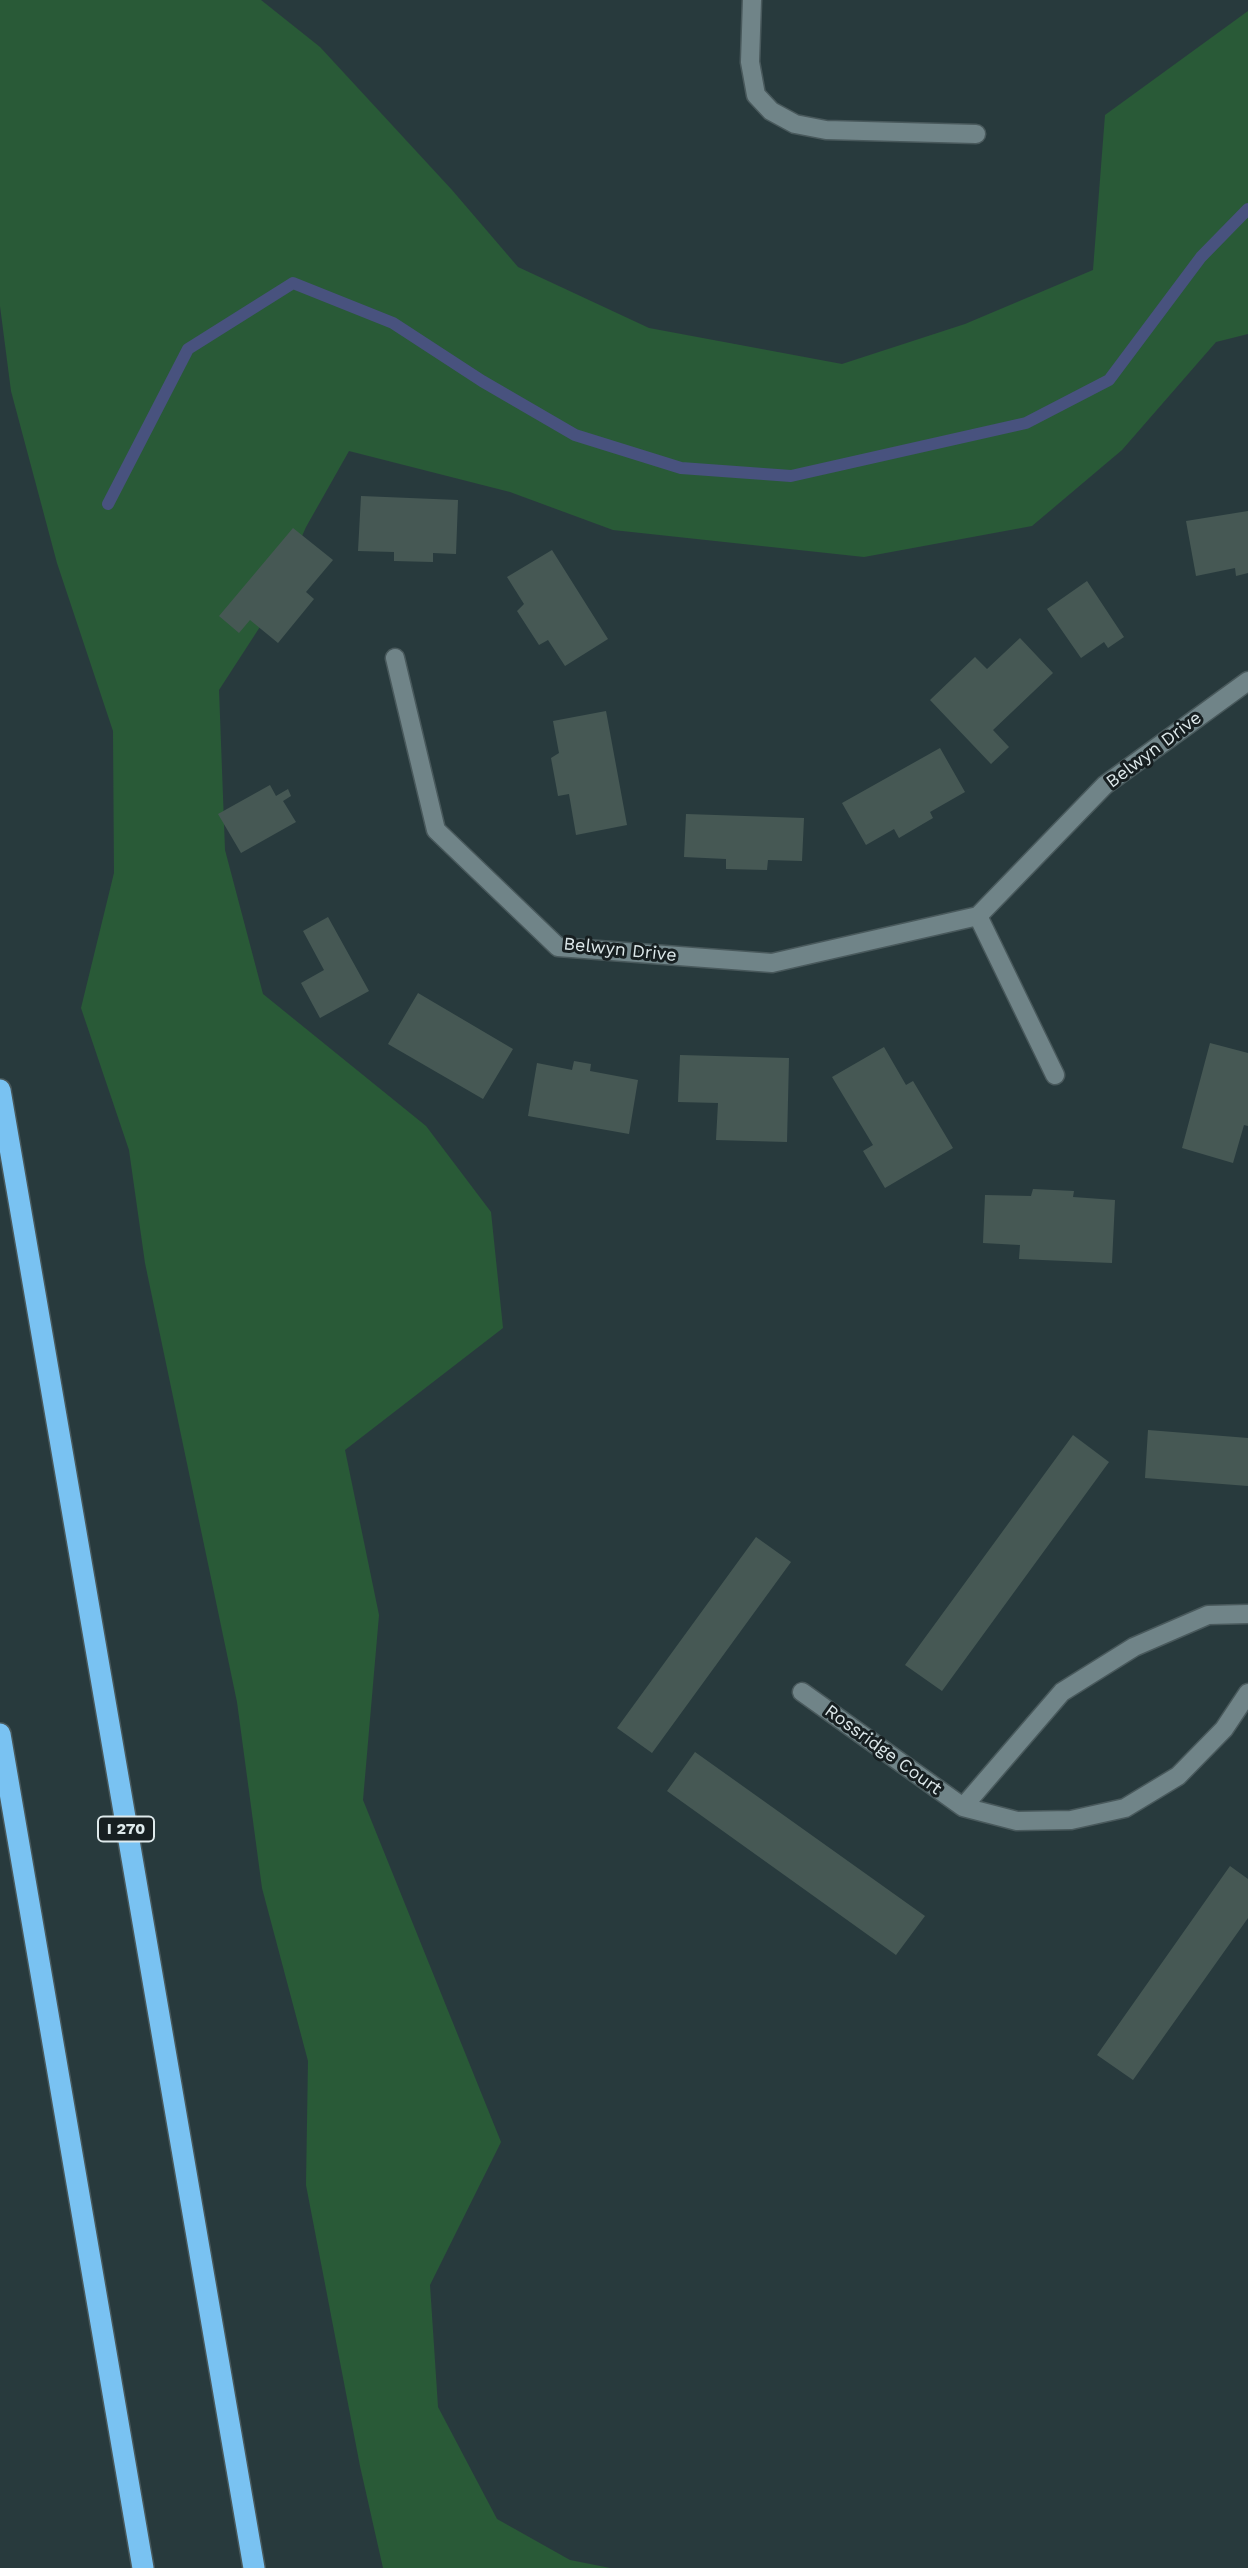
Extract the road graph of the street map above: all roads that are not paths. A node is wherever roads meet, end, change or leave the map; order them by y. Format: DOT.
graph roads {
  1 [pos="752,0"];
  2 [pos="976,134"];
  3 [pos="395,658"];
  4 [pos="1248,681"];
  5 [pos="978,916"];
  6 [pos="1055,1076"];
  7 [pos="0,1090"];
  8 [pos="1248,1614"];
  9 [pos="802,1692"];
  10 [pos="1248,1693"];
  11 [pos="0,1734"];
  12 [pos="963,1807"];
  13 [pos="143,2568"];
  14 [pos="254,2568"];
  1 -- 2 [label="street"];
  3 -- 5 [label="street, Belwyn Drive"];
  4 -- 5 [label="street, Belwyn Drive"];
  5 -- 6 [label="street"];
  7 -- 14 [label="highway, I 270"];
  8 -- 12 [label="street"];
  9 -- 12 [label="street, Rossridge Court"];
  10 -- 12 [label="street, Rossridge Court"];
  11 -- 13 [label="highway"];
}
